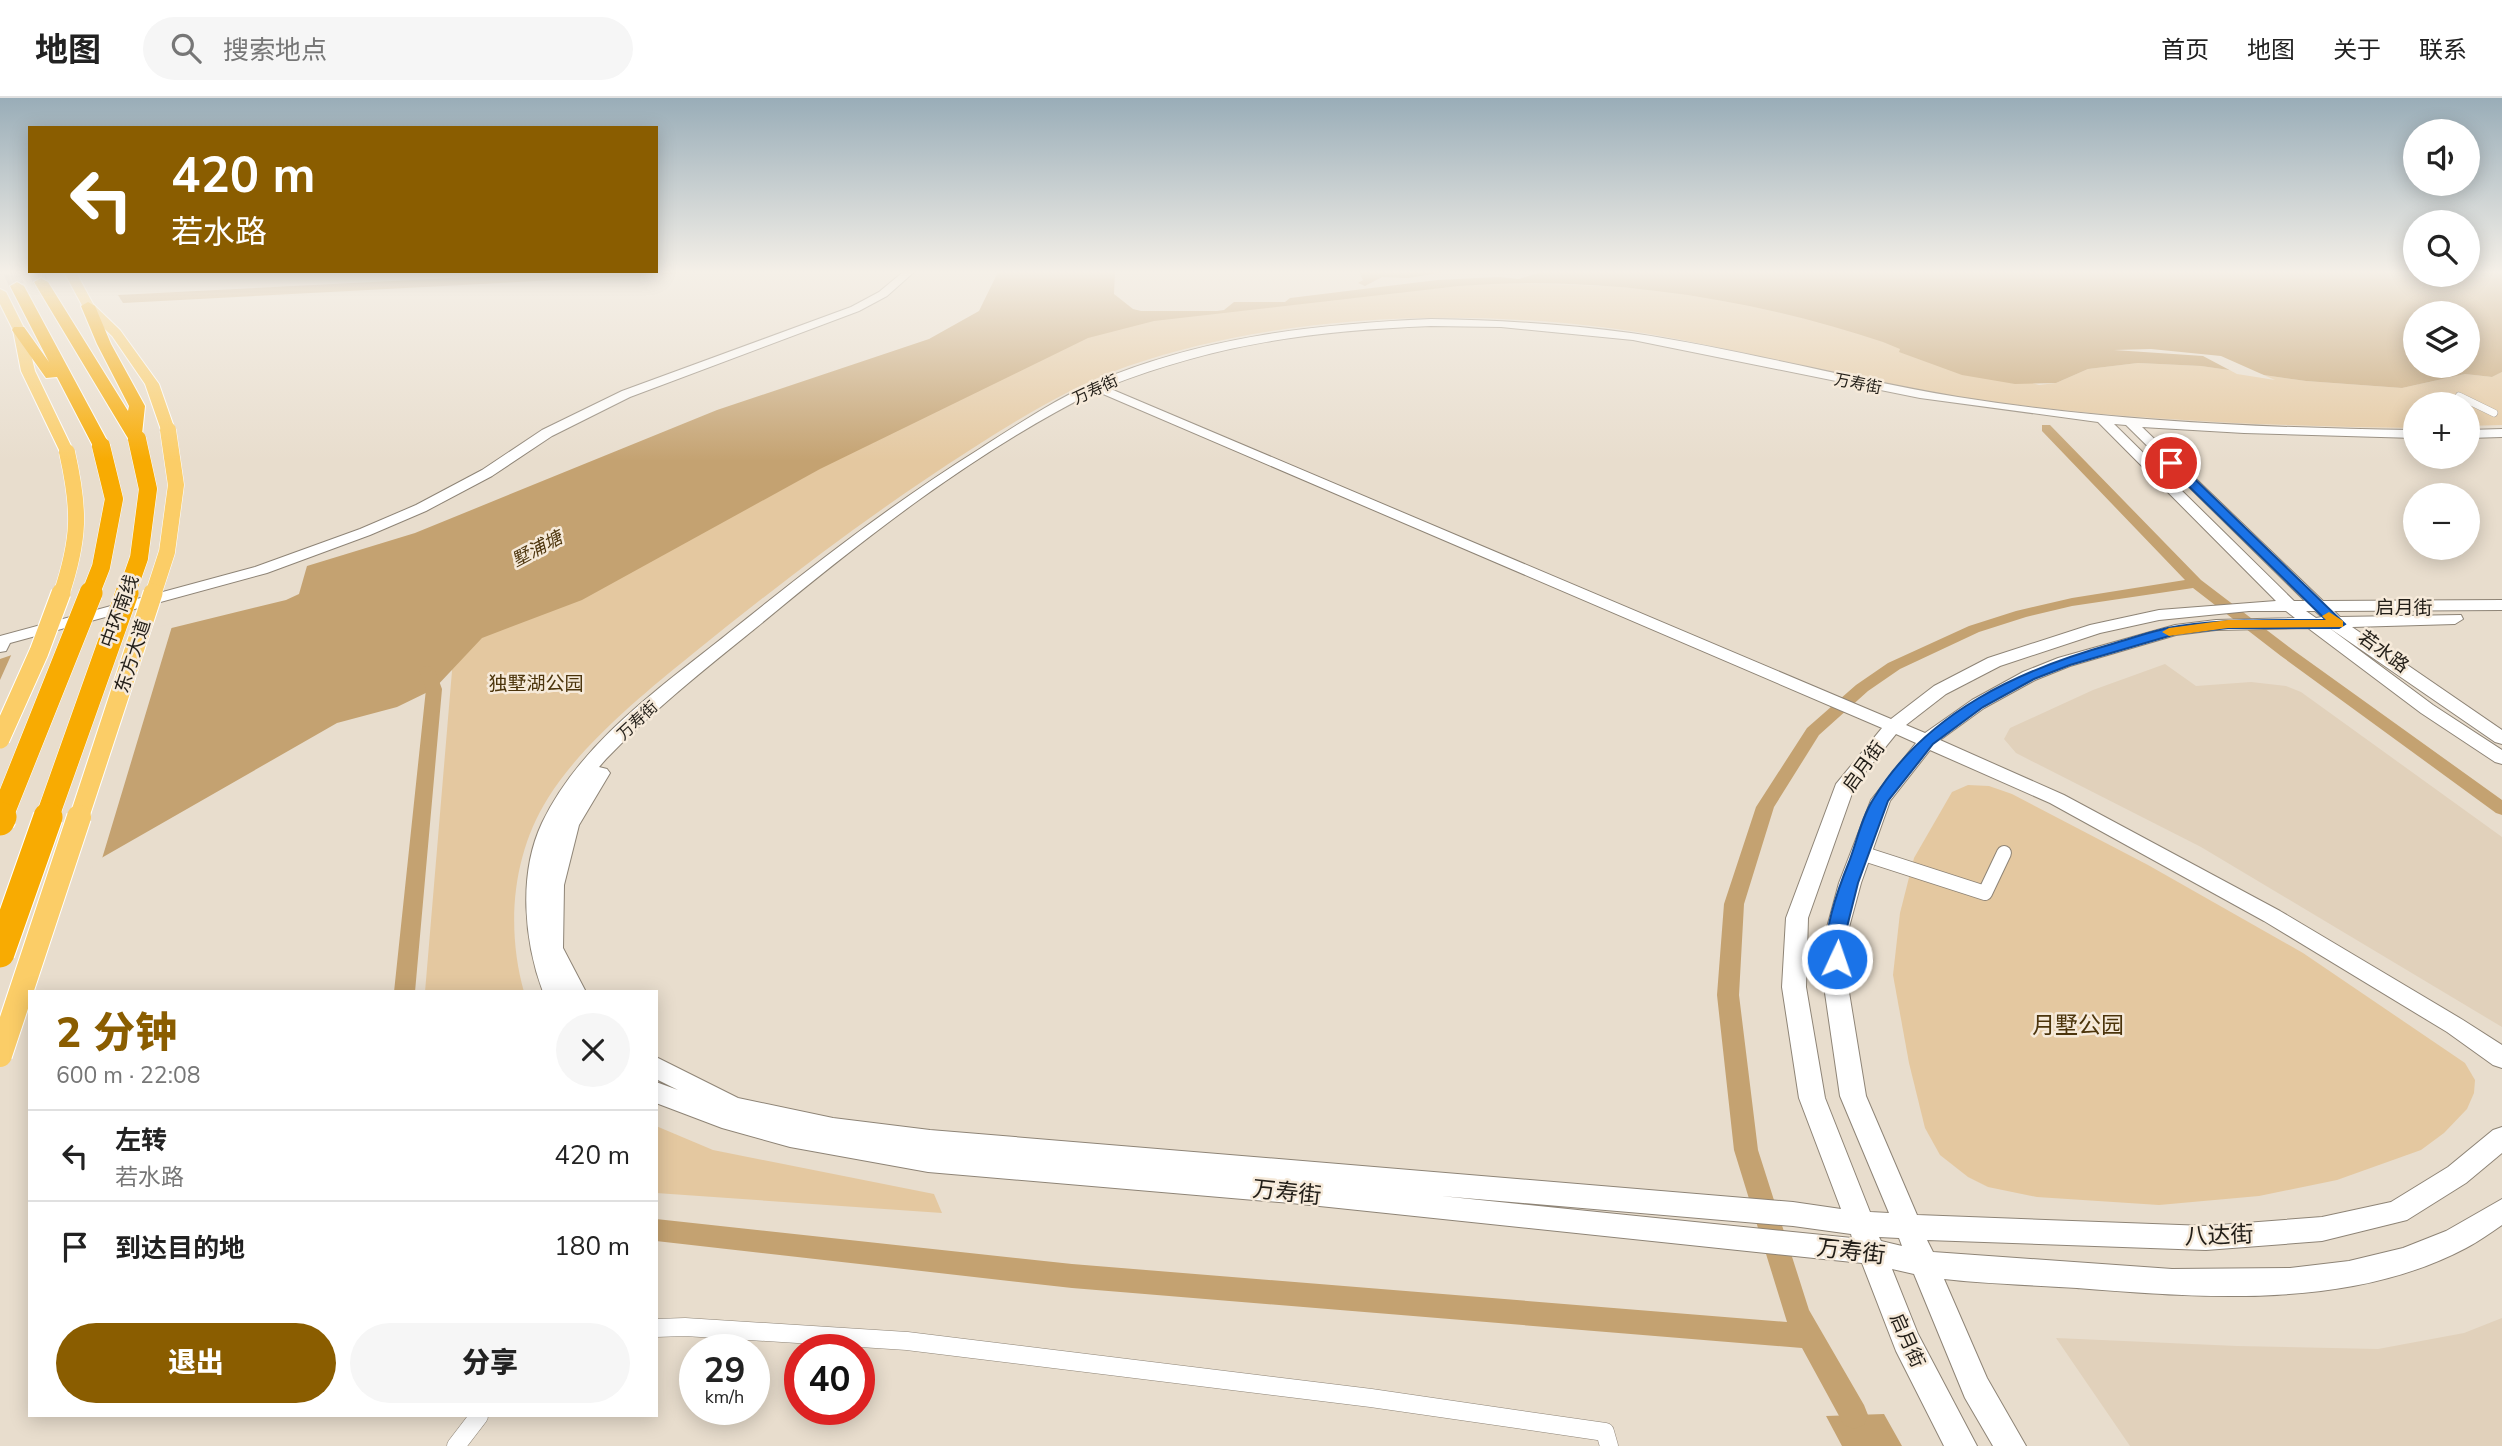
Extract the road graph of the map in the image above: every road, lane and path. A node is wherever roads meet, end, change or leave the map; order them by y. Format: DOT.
graph roads {
  1 [pos="20,335"];
  2 [pos="22,335"];
  3 [pos="43,335"];
  4 [pos="72,335"];
  5 [pos="100,335"];
  6 [pos="117,335"];
  7 [pos="785,335"];
  8 [pos="1312,335"];
  9 [pos="1589,335"];
  10 [pos="1100,388"];
  11 [pos="79,403"];
  12 [pos="2480,406"];
  13 [pos="2494,413"];
  14 [pos="2106,422"];
  15 [pos="2133,425"];
  16 [pos="2502,433"];
  17 [pos="2403,434"];
  18 [pos="2480,434"];
  19 [pos="135,437"];
  20 [pos="2502,439"];
  21 [pos="2480,440"];
  22 [pos="2403,441"];
  23 [pos="2502,605"];
  24 [pos="2291,607"];
  25 [pos="2316,616"];
  26 [pos="2502,617"];
  27 [pos="2339,624"];
  28 [pos="0,647"];
  29 [pos="1893,726"];
  30 [pos="2502,738"];
  31 [pos="0,739"];
  32 [pos="1927,741"];
  33 [pos="2502,758"];
  34 [pos="0,821"];
  35 [pos="1861,853"];
  36 [pos="2004,853"];
  37 [pos="0,953"];
  38 [pos="553,990"];
  39 [pos="572,990"];
  40 [pos="0,1055"];
  41 [pos="2502,1058"];
  42 [pos="658,1068"];
  43 [pos="658,1093"];
  44 [pos="2502,1138"];
  45 [pos="2502,1210"];
  46 [pos="1860,1223"];
  47 [pos="1910,1227"];
  48 [pos="1872,1252"];
  49 [pos="1925,1264"];
  50 [pos="658,1328"];
  51 [pos="478,1417"];
  52 [pos="456,1446"];
  53 [pos="1609,1446"];
  54 [pos="1961,1446"];
  55 [pos="2010,1446"];
  1 -- 31 [label="main road, bridge"];
  2 -- 11 [label="highway"];
  3 -- 11 [label="highway, 中环南线"];
  4 -- 19 [label="highway, 中环南线"];
  5 -- 19 [label="highway"];
  6 -- 40 [label="main road, 东方大道, bridge"];
  7 -- 28 [label="street"];
  8 -- 10 [label="street, 万寿街"];
  9 -- 14 [label="street, 万寿街"];
  10 -- 29 [label="street"];
  10 -- 38 [label="street, 万寿街"];
  10 -- 39 [label="street, 万寿街"];
  11 -- 34 [label="highway, 中环南线, bridge"];
  12 -- 13 [label="street"];
  14 -- 15 [label="street, 万寿街"];
  14 -- 24 [label="street"];
  15 -- 17 [label="street, 万寿街"];
  15 -- 22 [label="street, 万寿街"];
  15 -- 25 [label="street, 若水路"];
  16 -- 18 [label="street"];
  19 -- 37 [label="highway, 中环南线, bridge"];
  20 -- 21 [label="street"];
  23 -- 25 [label="street, 启月街"];
  24 -- 25 [label="street, 启月街"];
  24 -- 29 [label="street, 启月街"];
  25 -- 27 [label="street, 若水路"];
  25 -- 32 [label="street, 启月街"];
  25 -- 33 [label="street, 若水路"];
  26 -- 27 [label="street, 启月街"];
  27 -- 30 [label="street, 若水路"];
  29 -- 32 [label="street"];
  29 -- 46 [label="street, 启月街"];
  32 -- 35 [label="street, 启月街"];
  32 -- 41 [label="street"];
  35 -- 36 [label="street"];
  35 -- 47 [label="street, 启月街"];
  42 -- 46 [label="street, 万寿街"];
  43 -- 48 [label="street, 万寿街"];
  44 -- 47 [label="street, 八达街"];
  45 -- 49 [label="street"];
  46 -- 47 [label="street, 万寿街"];
  46 -- 48 [label="street, 启月街"];
  47 -- 49 [label="street, 启月街"];
  48 -- 49 [label="street, 万寿街"];
  48 -- 54 [label="street, 启月街"];
  49 -- 55 [label="street, 启月街"];
  50 -- 53 [label="street"];
  51 -- 52 [label="street"];
}
